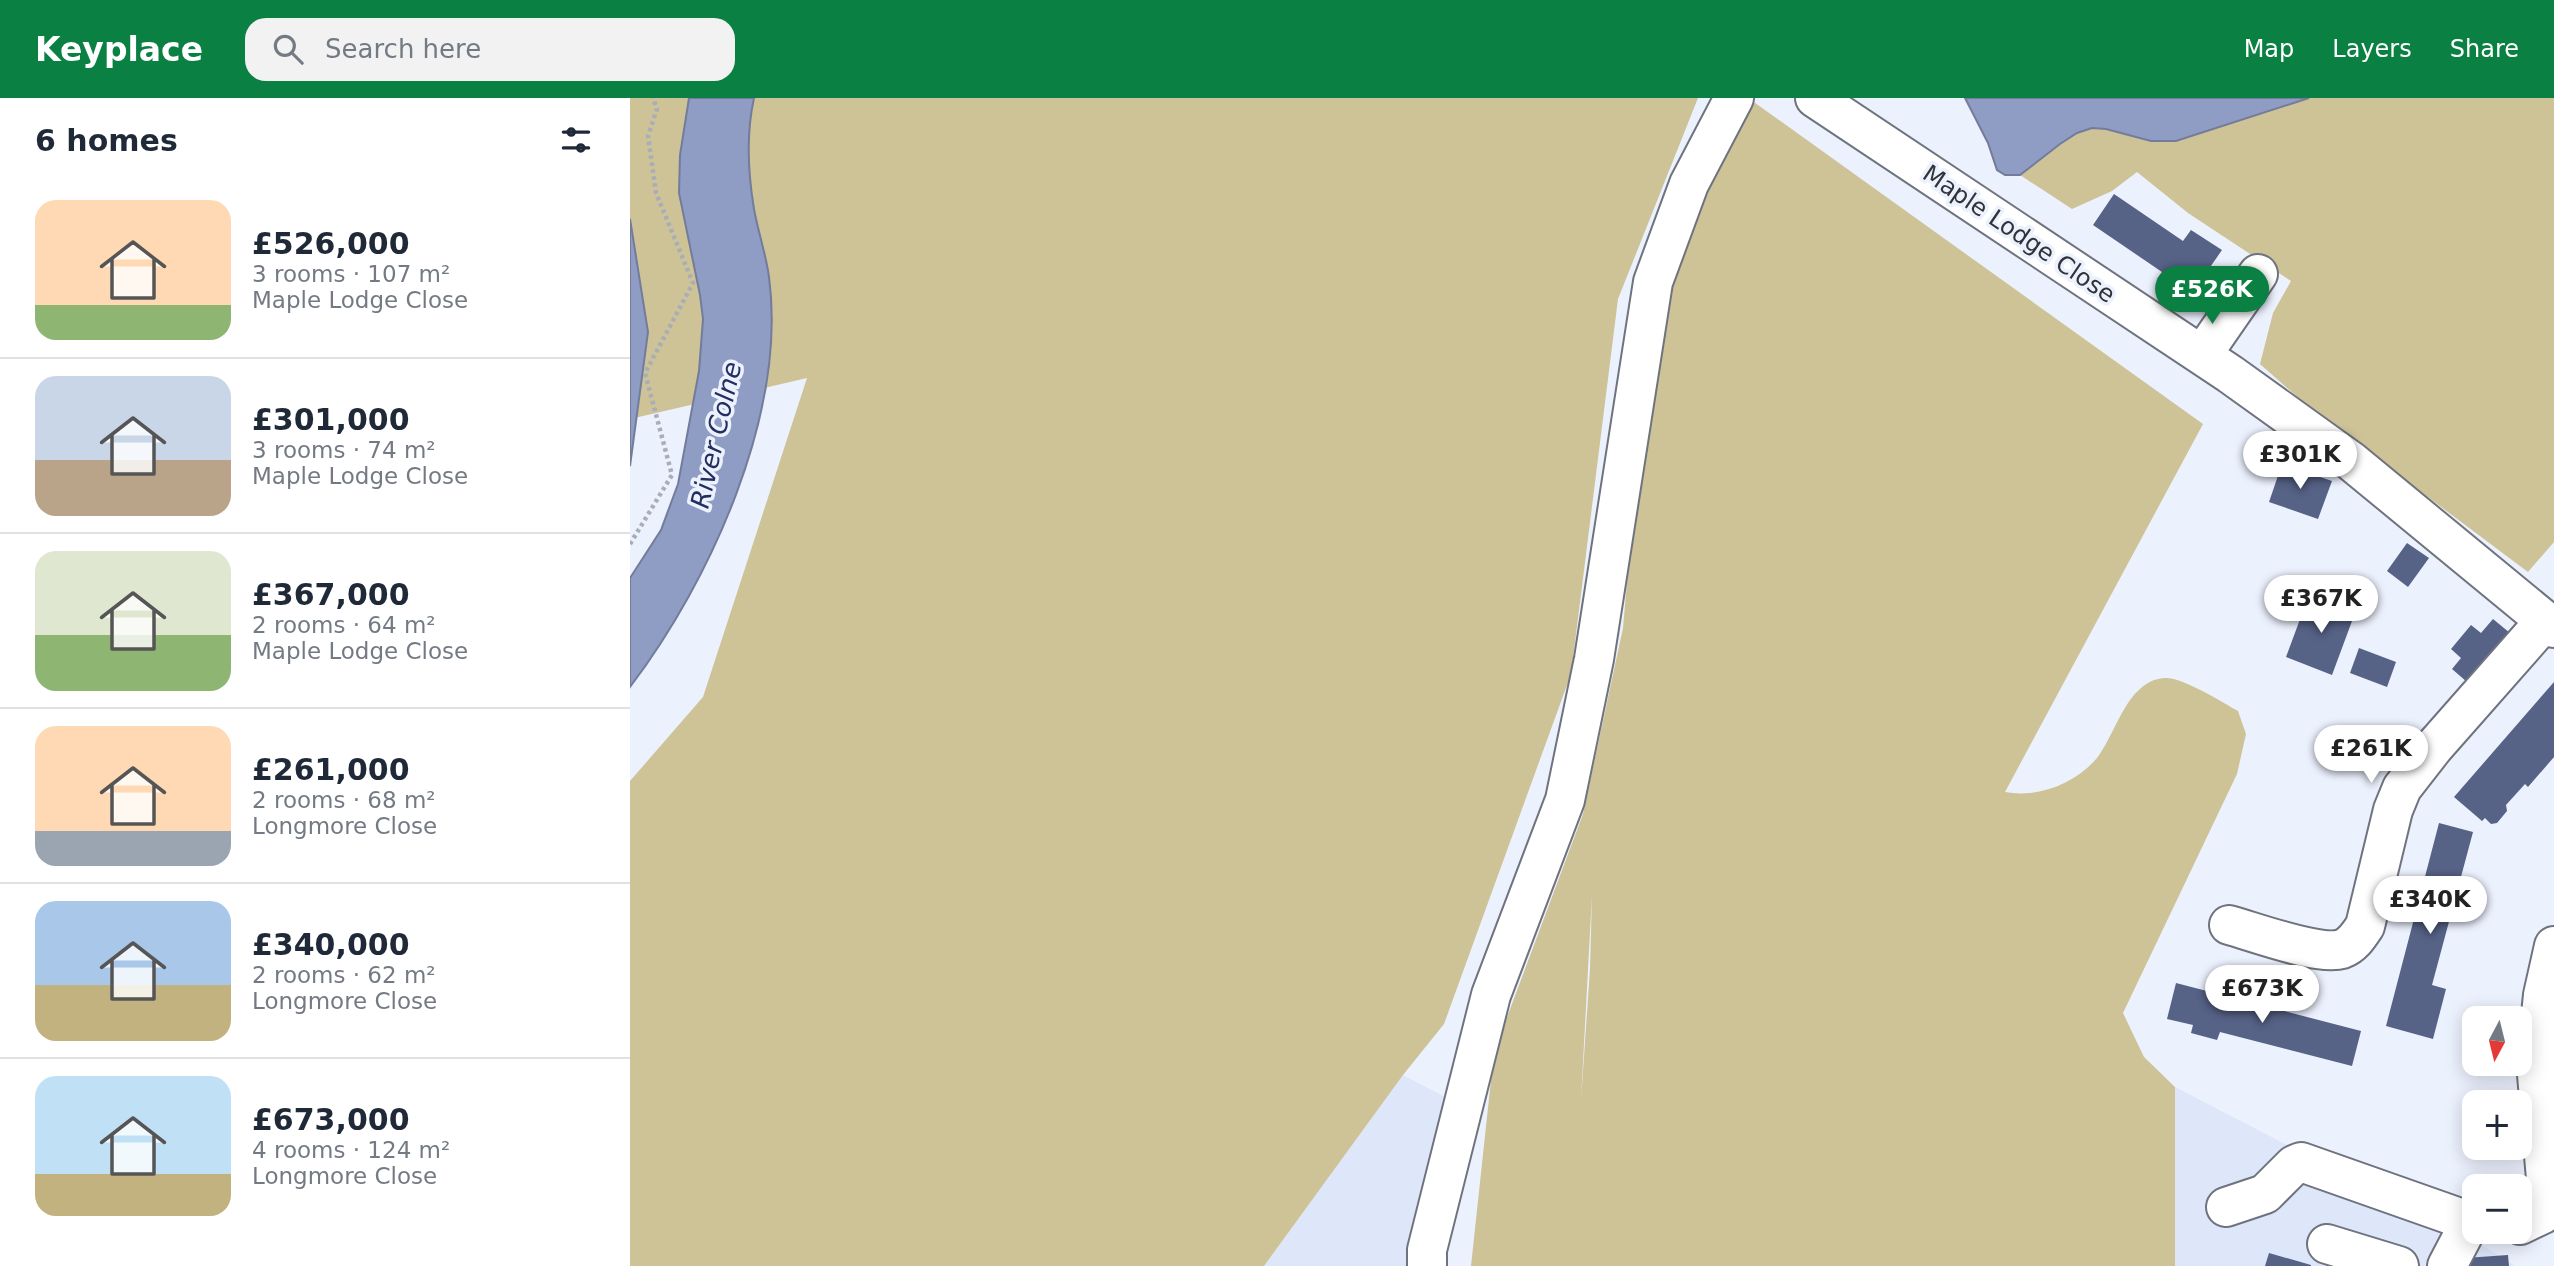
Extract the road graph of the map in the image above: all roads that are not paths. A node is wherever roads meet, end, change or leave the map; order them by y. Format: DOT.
graph roads {
  1 [pos="1734,98"];
  2 [pos="1815,98"];
  3 [pos="2258,274"];
  4 [pos="2202,355"];
  5 [pos="2550,624"];
  6 [pos="2229,925"];
  7 [pos="2554,946"];
  8 [pos="2226,1207"];
  9 [pos="2462,1218"];
  10 [pos="2532,1220"];
  11 [pos="2462,1240"];
  12 [pos="2327,1244"];
  13 [pos="1427,1266"];
  14 [pos="2399,1266"];
  15 [pos="2447,1266"];
  1 -- 13 [label="street"];
  2 -- 4 [label="street, Maple Lodge Close"];
  3 -- 4 [label="street"];
  4 -- 5 [label="street, Maple Lodge Close"];
  5 -- 6 [label="street"];
  7 -- 10 [label="street"];
  8 -- 9 [label="street"];
  11 -- 15 [label="street"];
  12 -- 14 [label="street"];
}
